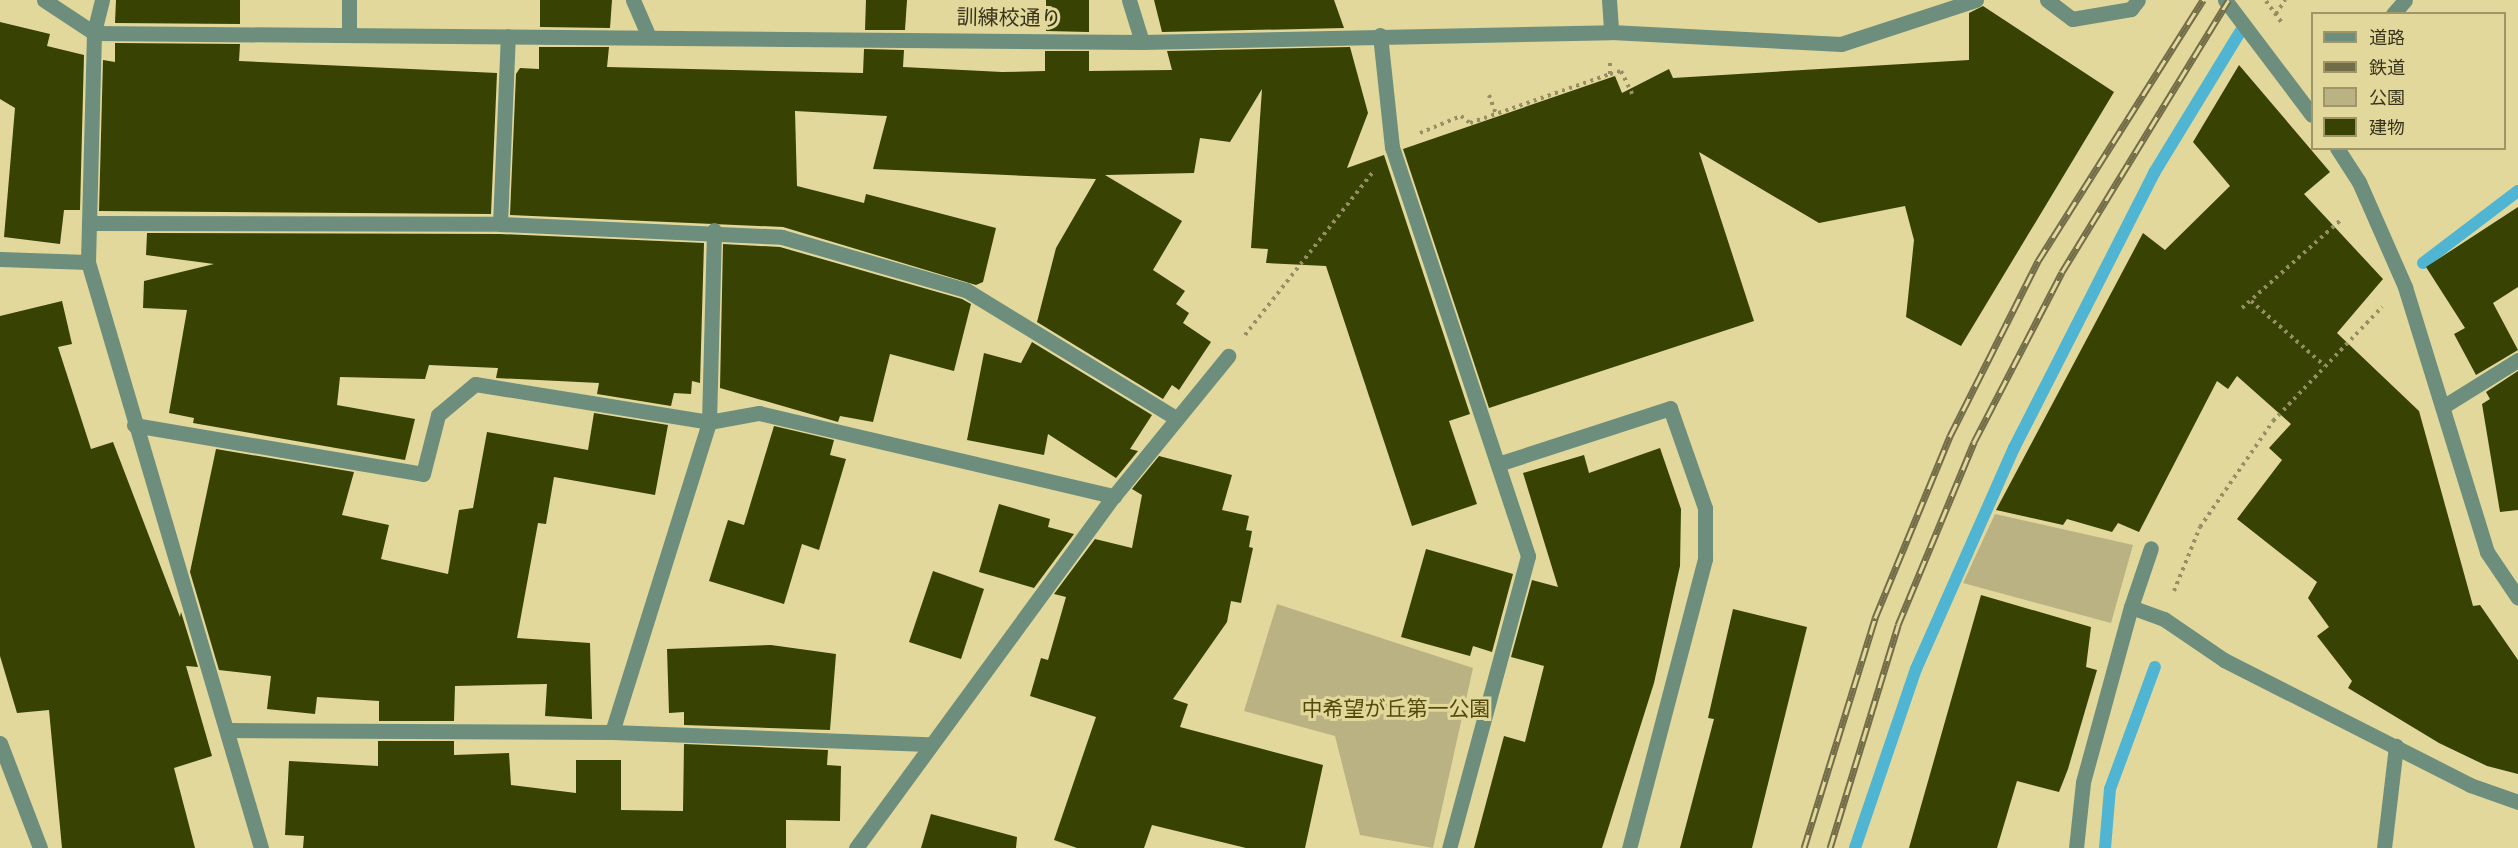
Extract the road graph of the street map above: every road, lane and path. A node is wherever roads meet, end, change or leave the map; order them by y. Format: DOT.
graph roads {
  1 [pos="44,0"];
  2 [pos="102,0"];
  3 [pos="349,0"];
  4 [pos="633,0"];
  5 [pos="1129,0"];
  6 [pos="1609,0"];
  7 [pos="1976,0"];
  8 [pos="2047,0"];
  9 [pos="2138,0"];
  10 [pos="2225,0"];
  11 [pos="2285,0"];
  12 [pos="2405,0"];
  13 [pos="2395,12"];
  14 [pos="2276,14"];
  15 [pos="1611,32"];
  16 [pos="94,33"];
  17 [pos="349,34"];
  18 [pos="1380,35"];
  19 [pos="508,36"];
  20 [pos="649,38"];
  21 [pos="1142,42"];
  22 [pos="1610,75"];
  23 [pos="1489,95"];
  24 [pos="1634,96"];
  25 [pos="2311,112"];
  26 [pos="1496,114"];
  27 [pos="1431,128"];
  28 [pos="1392,147"];
  29 [pos="2338,150"];
  30 [pos="2346,215"];
  31 [pos="89,223"];
  32 [pos="500,224"];
  33 [pos="714,230"];
  34 [pos="0,259"];
  35 [pos="88,262"];
  36 [pos="2405,287"];
  37 [pos="2251,301"];
  38 [pos="2242,309"];
  39 [pos="1228,356"];
  40 [pos="2518,360"];
  41 [pos="2325,366"];
  42 [pos="2444,406"];
  43 [pos="1177,419"];
  44 [pos="709,422"];
  45 [pos="134,425"];
  46 [pos="1498,464"];
  47 [pos="1114,496"];
  48 [pos="2151,548"];
  49 [pos="2518,598"];
  50 [pos="2130,607"];
  51 [pos="2164,619"];
  52 [pos="228,730"];
  53 [pos="612,732"];
  54 [pos="0,743"];
  55 [pos="928,744"];
  56 [pos="2396,746"];
  57 [pos="2518,802"];
  58 [pos="40,848"];
  59 [pos="261,848"];
  60 [pos="856,848"];
  61 [pos="1449,848"];
  62 [pos="1629,848"];
  63 [pos="2076,848"];
  64 [pos="2384,848"];
  1 -- 16 [label="street"];
  2 -- 16 [label="street"];
  3 -- 17 [label="street"];
  4 -- 20 [label="street"];
  5 -- 21 [label="street"];
  6 -- 15 [label="street"];
  7 -- 15 [label="street, 訓練校通り"];
  8 -- 9 [label="street"];
  10 -- 25 [label="street"];
  11 -- 14 [label="path"];
  12 -- 13 [label="street"];
  15 -- 18 [label="street, 訓練校通り"];
  15 -- 22 [label="path"];
  16 -- 17 [label="street, 訓練校通り"];
  16 -- 31 [label="street"];
  17 -- 19 [label="street, 訓練校通り"];
  18 -- 21 [label="street, 訓練校通り"];
  18 -- 28 [label="street"];
  19 -- 20 [label="street, 訓練校通り"];
  19 -- 32 [label="street"];
  20 -- 21 [label="street, 訓練校通り"];
  22 -- 24 [label="path"];
  22 -- 26 [label="path"];
  23 -- 26 [label="path"];
  26 -- 27 [label="path"];
  28 -- 39 [label="path"];
  28 -- 46 [label="street"];
  29 -- 36 [label="street"];
  30 -- 37 [label="path"];
  31 -- 32 [label="street"];
  31 -- 35 [label="street"];
  32 -- 33 [label="street"];
  33 -- 43 [label="street"];
  33 -- 44 [label="street"];
  34 -- 35 [label="street"];
  35 -- 45 [label="street"];
  36 -- 41 [label="path"];
  36 -- 42 [label="street"];
  37 -- 38 [label="path"];
  37 -- 41 [label="path"];
  39 -- 43 [label="street"];
  40 -- 42 [label="street"];
  41 -- 51 [label="path"];
  42 -- 49 [label="street"];
  43 -- 47 [label="street"];
  44 -- 45 [label="street"];
  44 -- 47 [label="street"];
  44 -- 53 [label="street"];
  45 -- 52 [label="street"];
  46 -- 61 [label="street"];
  46 -- 62 [label="street"];
  47 -- 55 [label="street"];
  48 -- 50 [label="street"];
  50 -- 51 [label="street"];
  50 -- 63 [label="street"];
  51 -- 56 [label="street"];
  52 -- 53 [label="street"];
  52 -- 59 [label="street"];
  53 -- 55 [label="street"];
  54 -- 58 [label="street"];
  55 -- 60 [label="street"];
  56 -- 57 [label="street"];
  56 -- 64 [label="street"];
}
